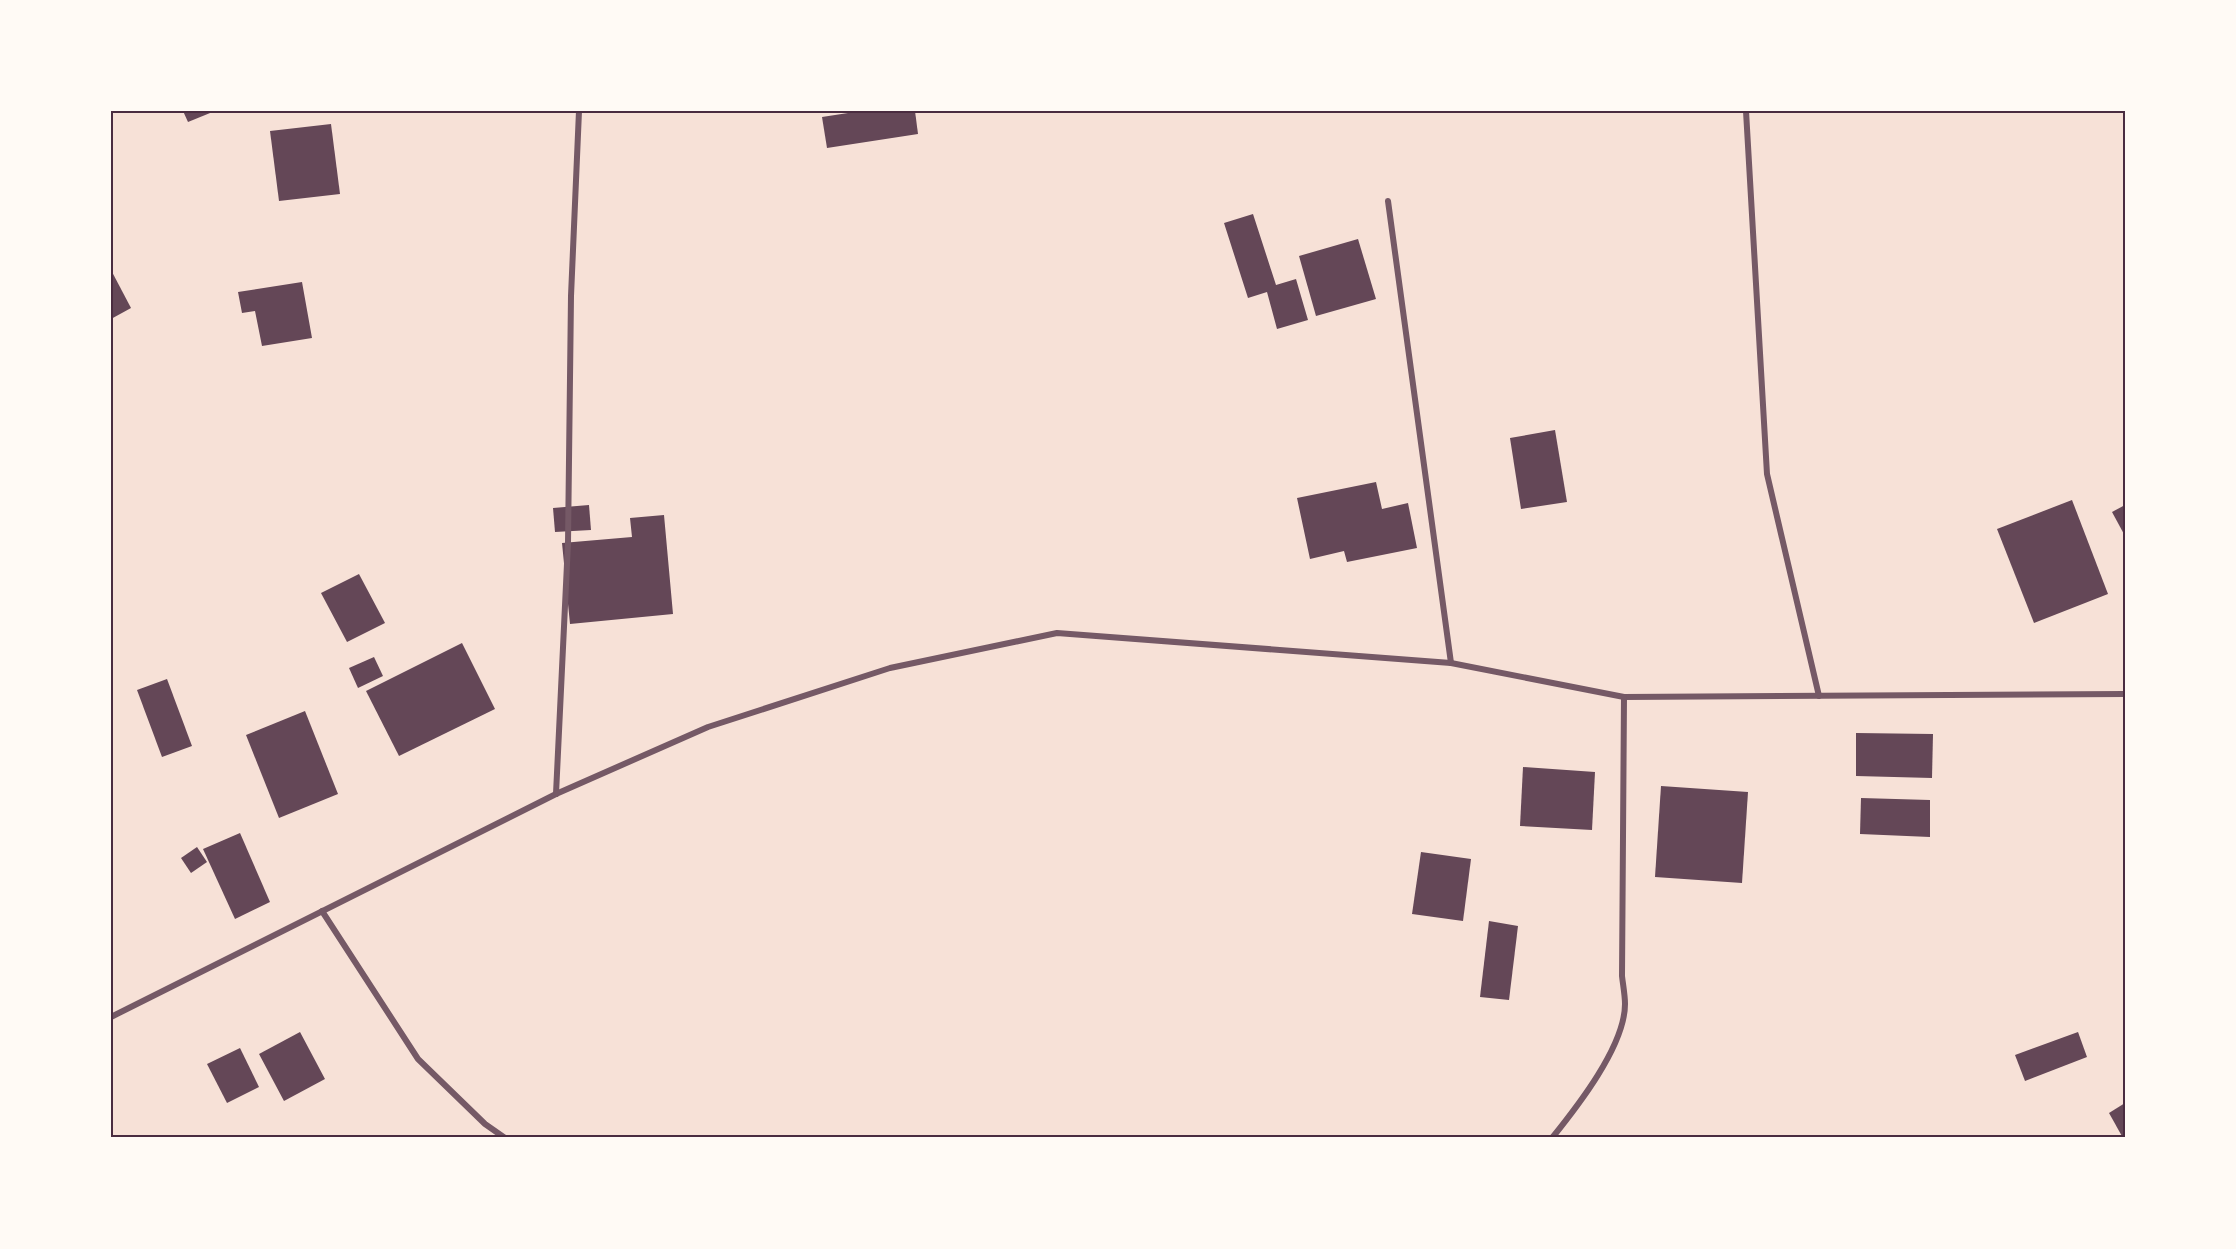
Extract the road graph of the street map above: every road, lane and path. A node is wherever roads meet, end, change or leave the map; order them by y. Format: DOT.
graph roads {
  1 [pos="579,111"];
  2 [pos="1746,111"];
  3 [pos="1388,201"];
  4 [pos="1451,663"];
  5 [pos="2125,694"];
  6 [pos="1819,696"];
  7 [pos="1624,697"];
  8 [pos="556,794"];
  9 [pos="322,911"];
  10 [pos="111,1017"];
  11 [pos="505,1138"];
  12 [pos="1552,1138"];
  1 -- 8 [label="street"];
  2 -- 6 [label="street"];
  3 -- 4 [label="street"];
  4 -- 7 [label="street"];
  4 -- 8 [label="street"];
  5 -- 6 [label="street"];
  6 -- 7 [label="street"];
  7 -- 12 [label="street"];
  8 -- 9 [label="street"];
  9 -- 10 [label="street"];
  9 -- 11 [label="street"];
}
